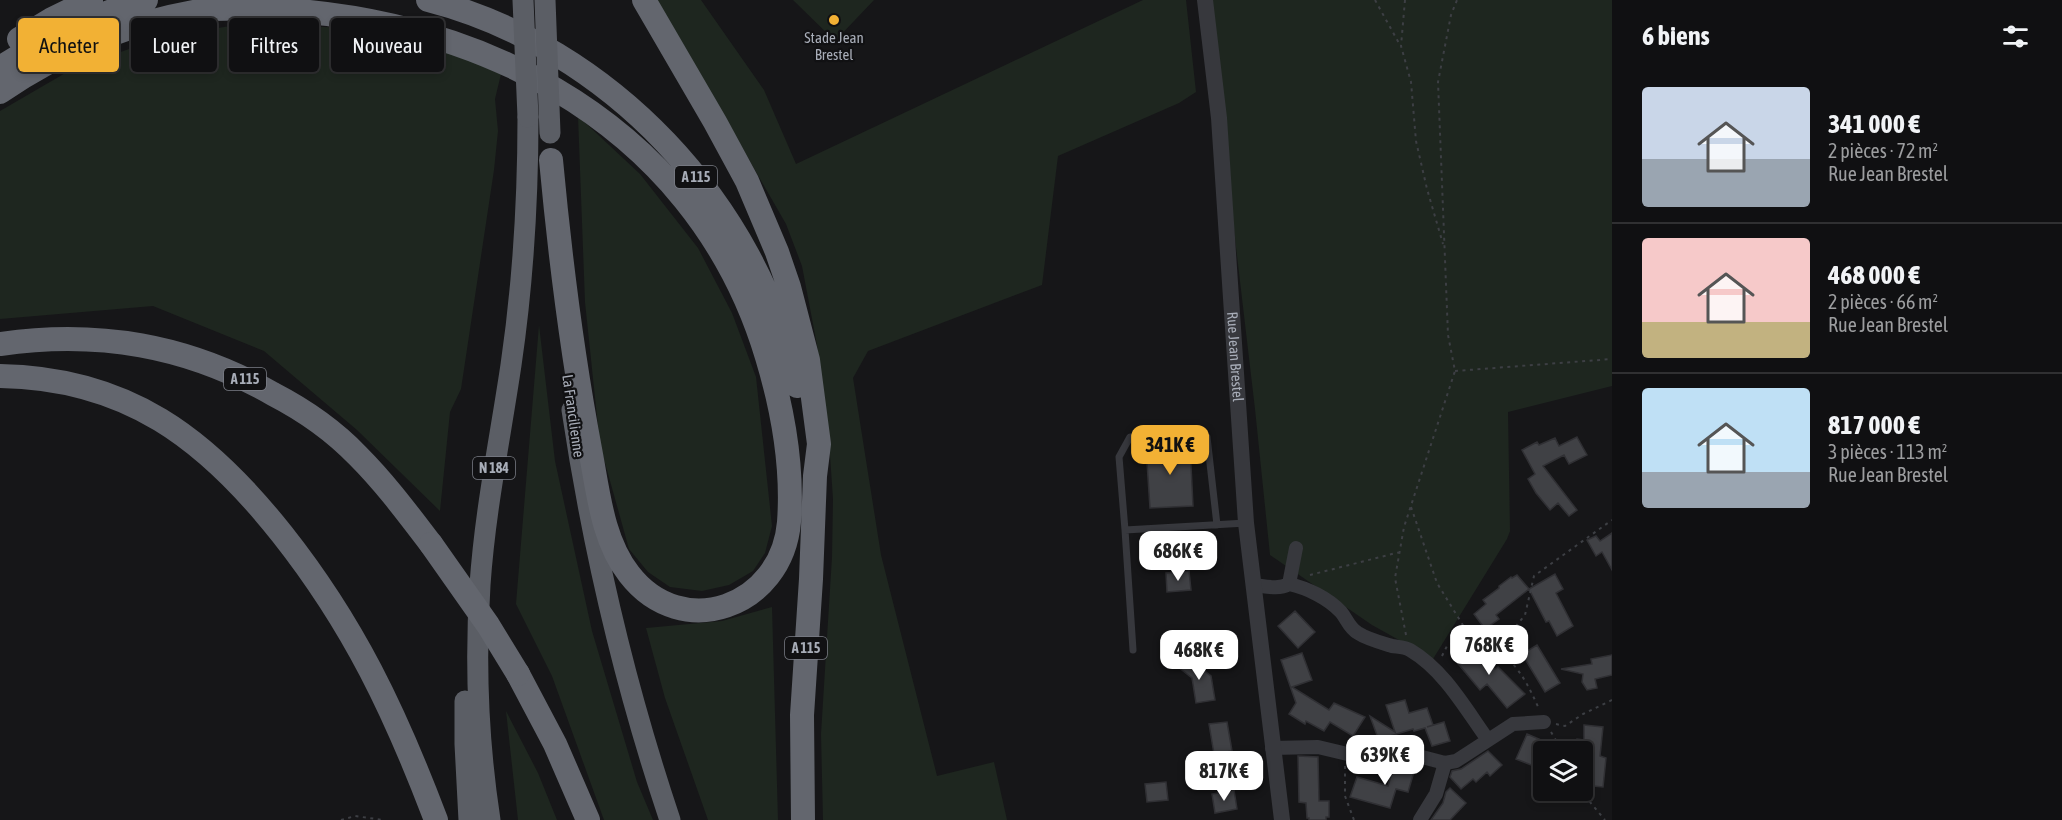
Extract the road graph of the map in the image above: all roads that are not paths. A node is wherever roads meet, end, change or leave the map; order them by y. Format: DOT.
graph roads {
  1 [pos="91,0"];
  2 [pos="147,0"];
  3 [pos="428,0"];
  4 [pos="523,0"];
  5 [pos="545,0"];
  6 [pos="644,0"];
  7 [pos="1205,0"];
  8 [pos="0,52"];
  9 [pos="0,68"];
  10 [pos="0,92"];
  11 [pos="551,160"];
  12 [pos="0,344"];
  13 [pos="0,376"];
  14 [pos="497,448"];
  15 [pos="815,476"];
  16 [pos="1246,524"];
  17 [pos="1216,525"];
  18 [pos="1125,530"];
  19 [pos="1296,548"];
  20 [pos="1253,585"];
  21 [pos="1293,585"];
  22 [pos="1133,650"];
  23 [pos="1544,722"];
  24 [pos="1488,740"];
  25 [pos="1272,748"];
  26 [pos="1445,763"];
  27 [pos="436,820"];
  28 [pos="469,820"];
  29 [pos="490,820"];
  30 [pos="588,820"];
  31 [pos="670,820"];
  32 [pos="803,820"];
  33 [pos="1281,820"];
  34 [pos="1420,820"];
  1 -- 8 [label="highway"];
  2 -- 9 [label="highway"];
  3 -- 15 [label="highway, A 115"];
  4 -- 14 [label="highway, N 184, bridge"];
  5 -- 11 [label="highway, La Francilienne, bridge"];
  6 -- 15 [label="highway"];
  7 -- 16 [label="street, Rue Jean Brestel"];
  10 -- 11 [label="highway"];
  11 -- 31 [label="highway, La Francilienne"];
  12 -- 30 [label="highway, A 115, bridge"];
  13 -- 27 [label="highway"];
  14 -- 28 [label="highway"];
  14 -- 29 [label="highway, N 184"];
  15 -- 32 [label="highway, A 115"];
  16 -- 17 [label="lane"];
  16 -- 20 [label="street, Rue Jean Brestel"];
  17 -- 18 [label="lane"];
  17 -- 18 [label="lane"];
  18 -- 22 [label="lane"];
  19 -- 21 [label="street"];
  20 -- 21 [label="street"];
  20 -- 25 [label="street, Rue Jean Brestel"];
  21 -- 24 [label="street"];
  23 -- 24 [label="street"];
  24 -- 26 [label="street"];
  25 -- 26 [label="street"];
  25 -- 33 [label="street, Rue Jean Brestel"];
  26 -- 34 [label="street"];
}
